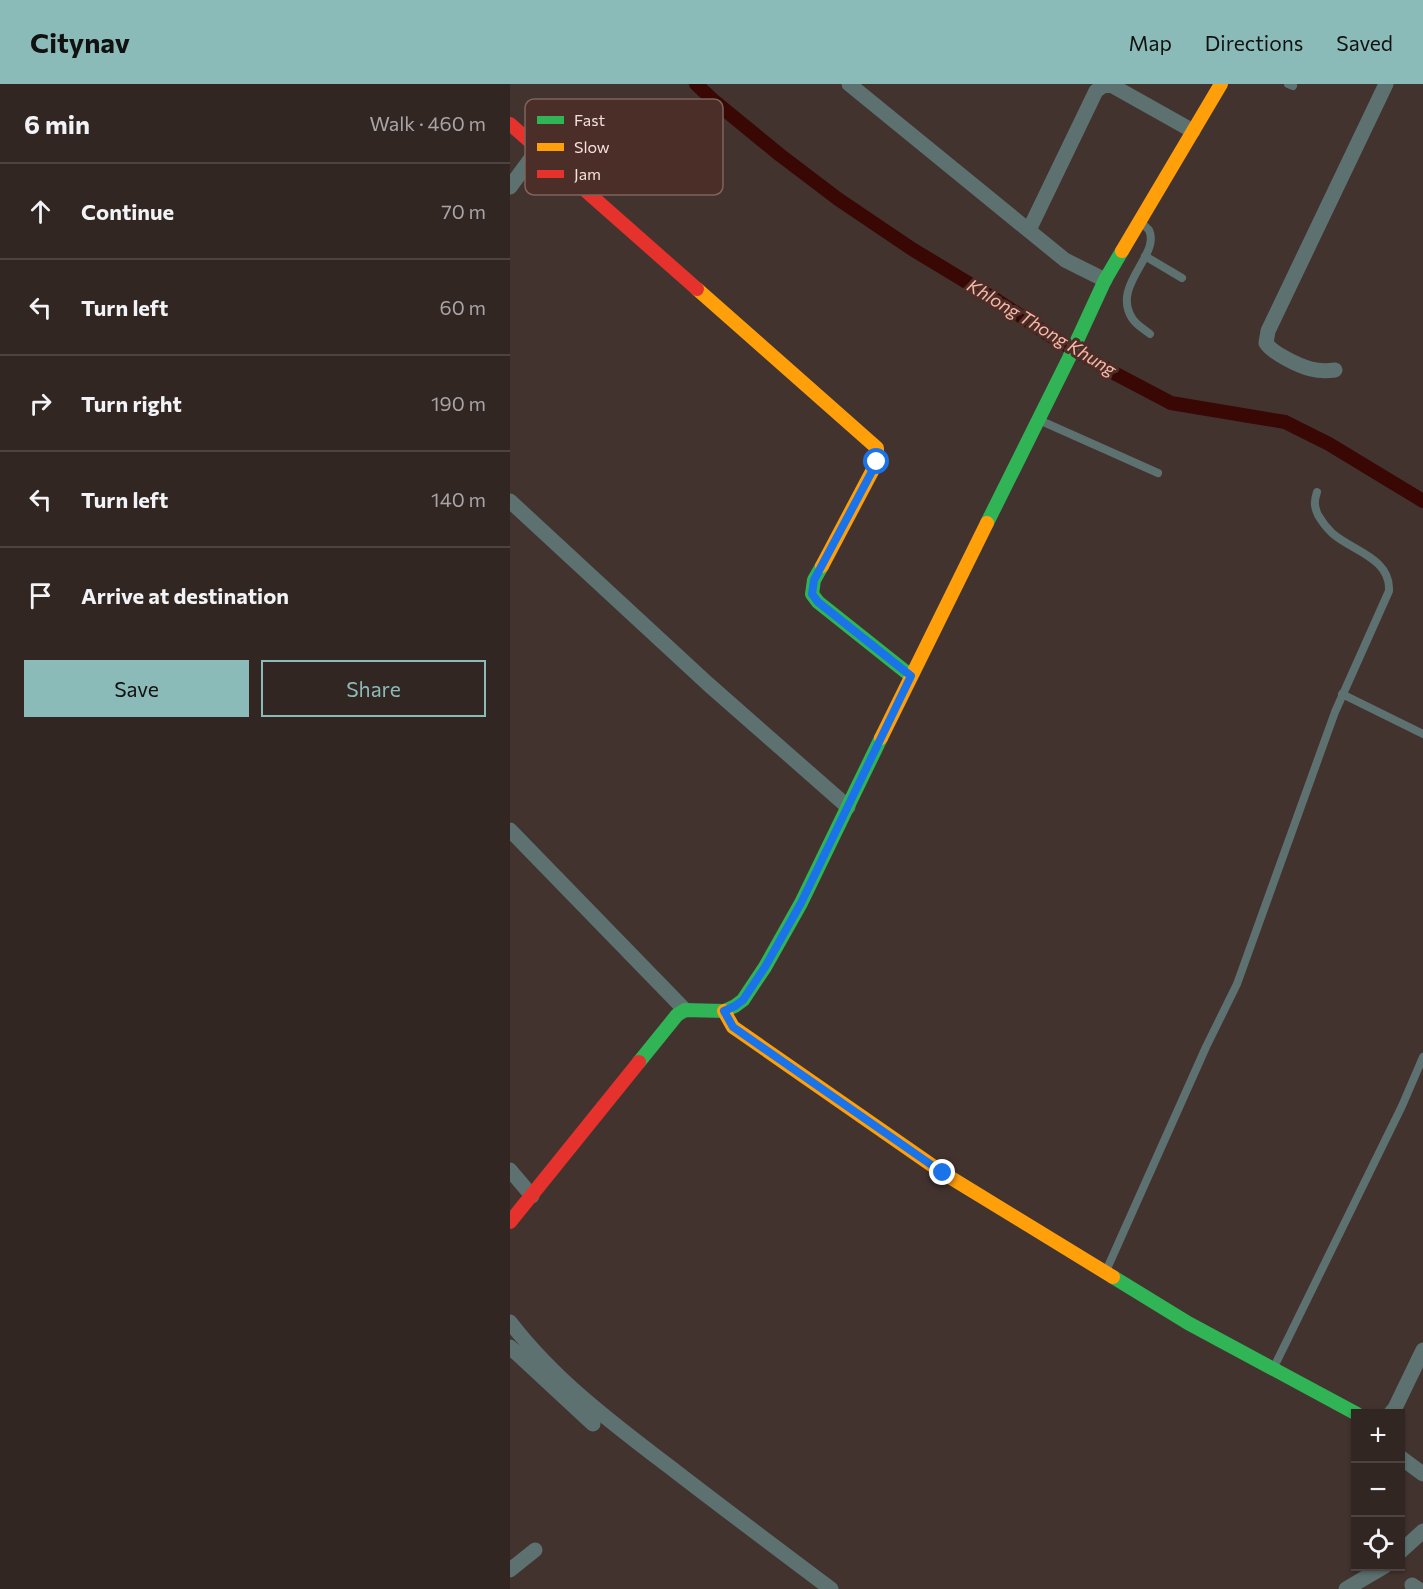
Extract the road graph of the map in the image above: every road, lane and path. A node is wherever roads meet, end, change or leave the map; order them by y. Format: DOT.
graph roads {
  1 [pos="849,84"];
  2 [pos="1221,84"];
  3 [pos="1386,84"];
  4 [pos="510,124"];
  5 [pos="1193,131"];
  6 [pos="525,137"];
  7 [pos="525,167"];
  8 [pos="510,187"];
  9 [pos="590,195"];
  10 [pos="1140,220"];
  11 [pos="1029,230"];
  12 [pos="1145,256"];
  13 [pos="1182,278"];
  14 [pos="1105,280"];
  15 [pos="1150,334"];
  16 [pos="1335,370"];
  17 [pos="1038,420"];
  18 [pos="1158,473"];
  19 [pos="1317,492"];
  20 [pos="510,501"];
  21 [pos="911,676"];
  22 [pos="1342,694"];
  23 [pos="1423,734"];
  24 [pos="848,807"];
  25 [pos="510,830"];
  26 [pos="686,1010"];
  27 [pos="724,1011"];
  28 [pos="1423,1057"];
  29 [pos="510,1170"];
  30 [pos="532,1196"];
  31 [pos="510,1222"];
  32 [pos="1106,1273"];
  33 [pos="510,1322"];
  34 [pos="510,1347"];
  35 [pos="1423,1350"];
  36 [pos="1273,1368"];
  37 [pos="1394,1409"];
  38 [pos="1351,1410"];
  39 [pos="593,1424"];
  40 [pos="1405,1460"];
  41 [pos="1423,1474"];
  42 [pos="1423,1531"];
  43 [pos="1405,1548"];
  44 [pos="535,1550"];
  45 [pos="510,1570"];
  46 [pos="1377,1571"];
  47 [pos="831,1589"];
  48 [pos="1346,1589"];
  1 -- 11 [label="street"];
  2 -- 5 [label="street"];
  3 -- 16 [label="street"];
  4 -- 6 [label="street"];
  5 -- 10 [label="street"];
  5 -- 11 [label="street"];
  7 -- 8 [label="street"];
  9 -- 21 [label="street"];
  10 -- 12 [label="lane"];
  10 -- 14 [label="street"];
  11 -- 14 [label="street"];
  12 -- 13 [label="lane"];
  12 -- 15 [label="lane"];
  14 -- 17 [label="street"];
  17 -- 18 [label="lane"];
  17 -- 21 [label="street"];
  19 -- 22 [label="lane"];
  20 -- 24 [label="street"];
  21 -- 24 [label="street"];
  22 -- 23 [label="lane"];
  22 -- 32 [label="lane"];
  24 -- 27 [label="street"];
  25 -- 26 [label="street"];
  26 -- 27 [label="street"];
  26 -- 30 [label="street"];
  27 -- 32 [label="street"];
  28 -- 36 [label="lane"];
  29 -- 30 [label="street"];
  30 -- 31 [label="street"];
  32 -- 36 [label="street"];
  33 -- 47 [label="street"];
  34 -- 39 [label="street"];
  35 -- 37 [label="street"];
  36 -- 38 [label="street"];
  40 -- 41 [label="street"];
  42 -- 43 [label="street"];
  44 -- 45 [label="street"];
  46 -- 48 [label="street"];
}
